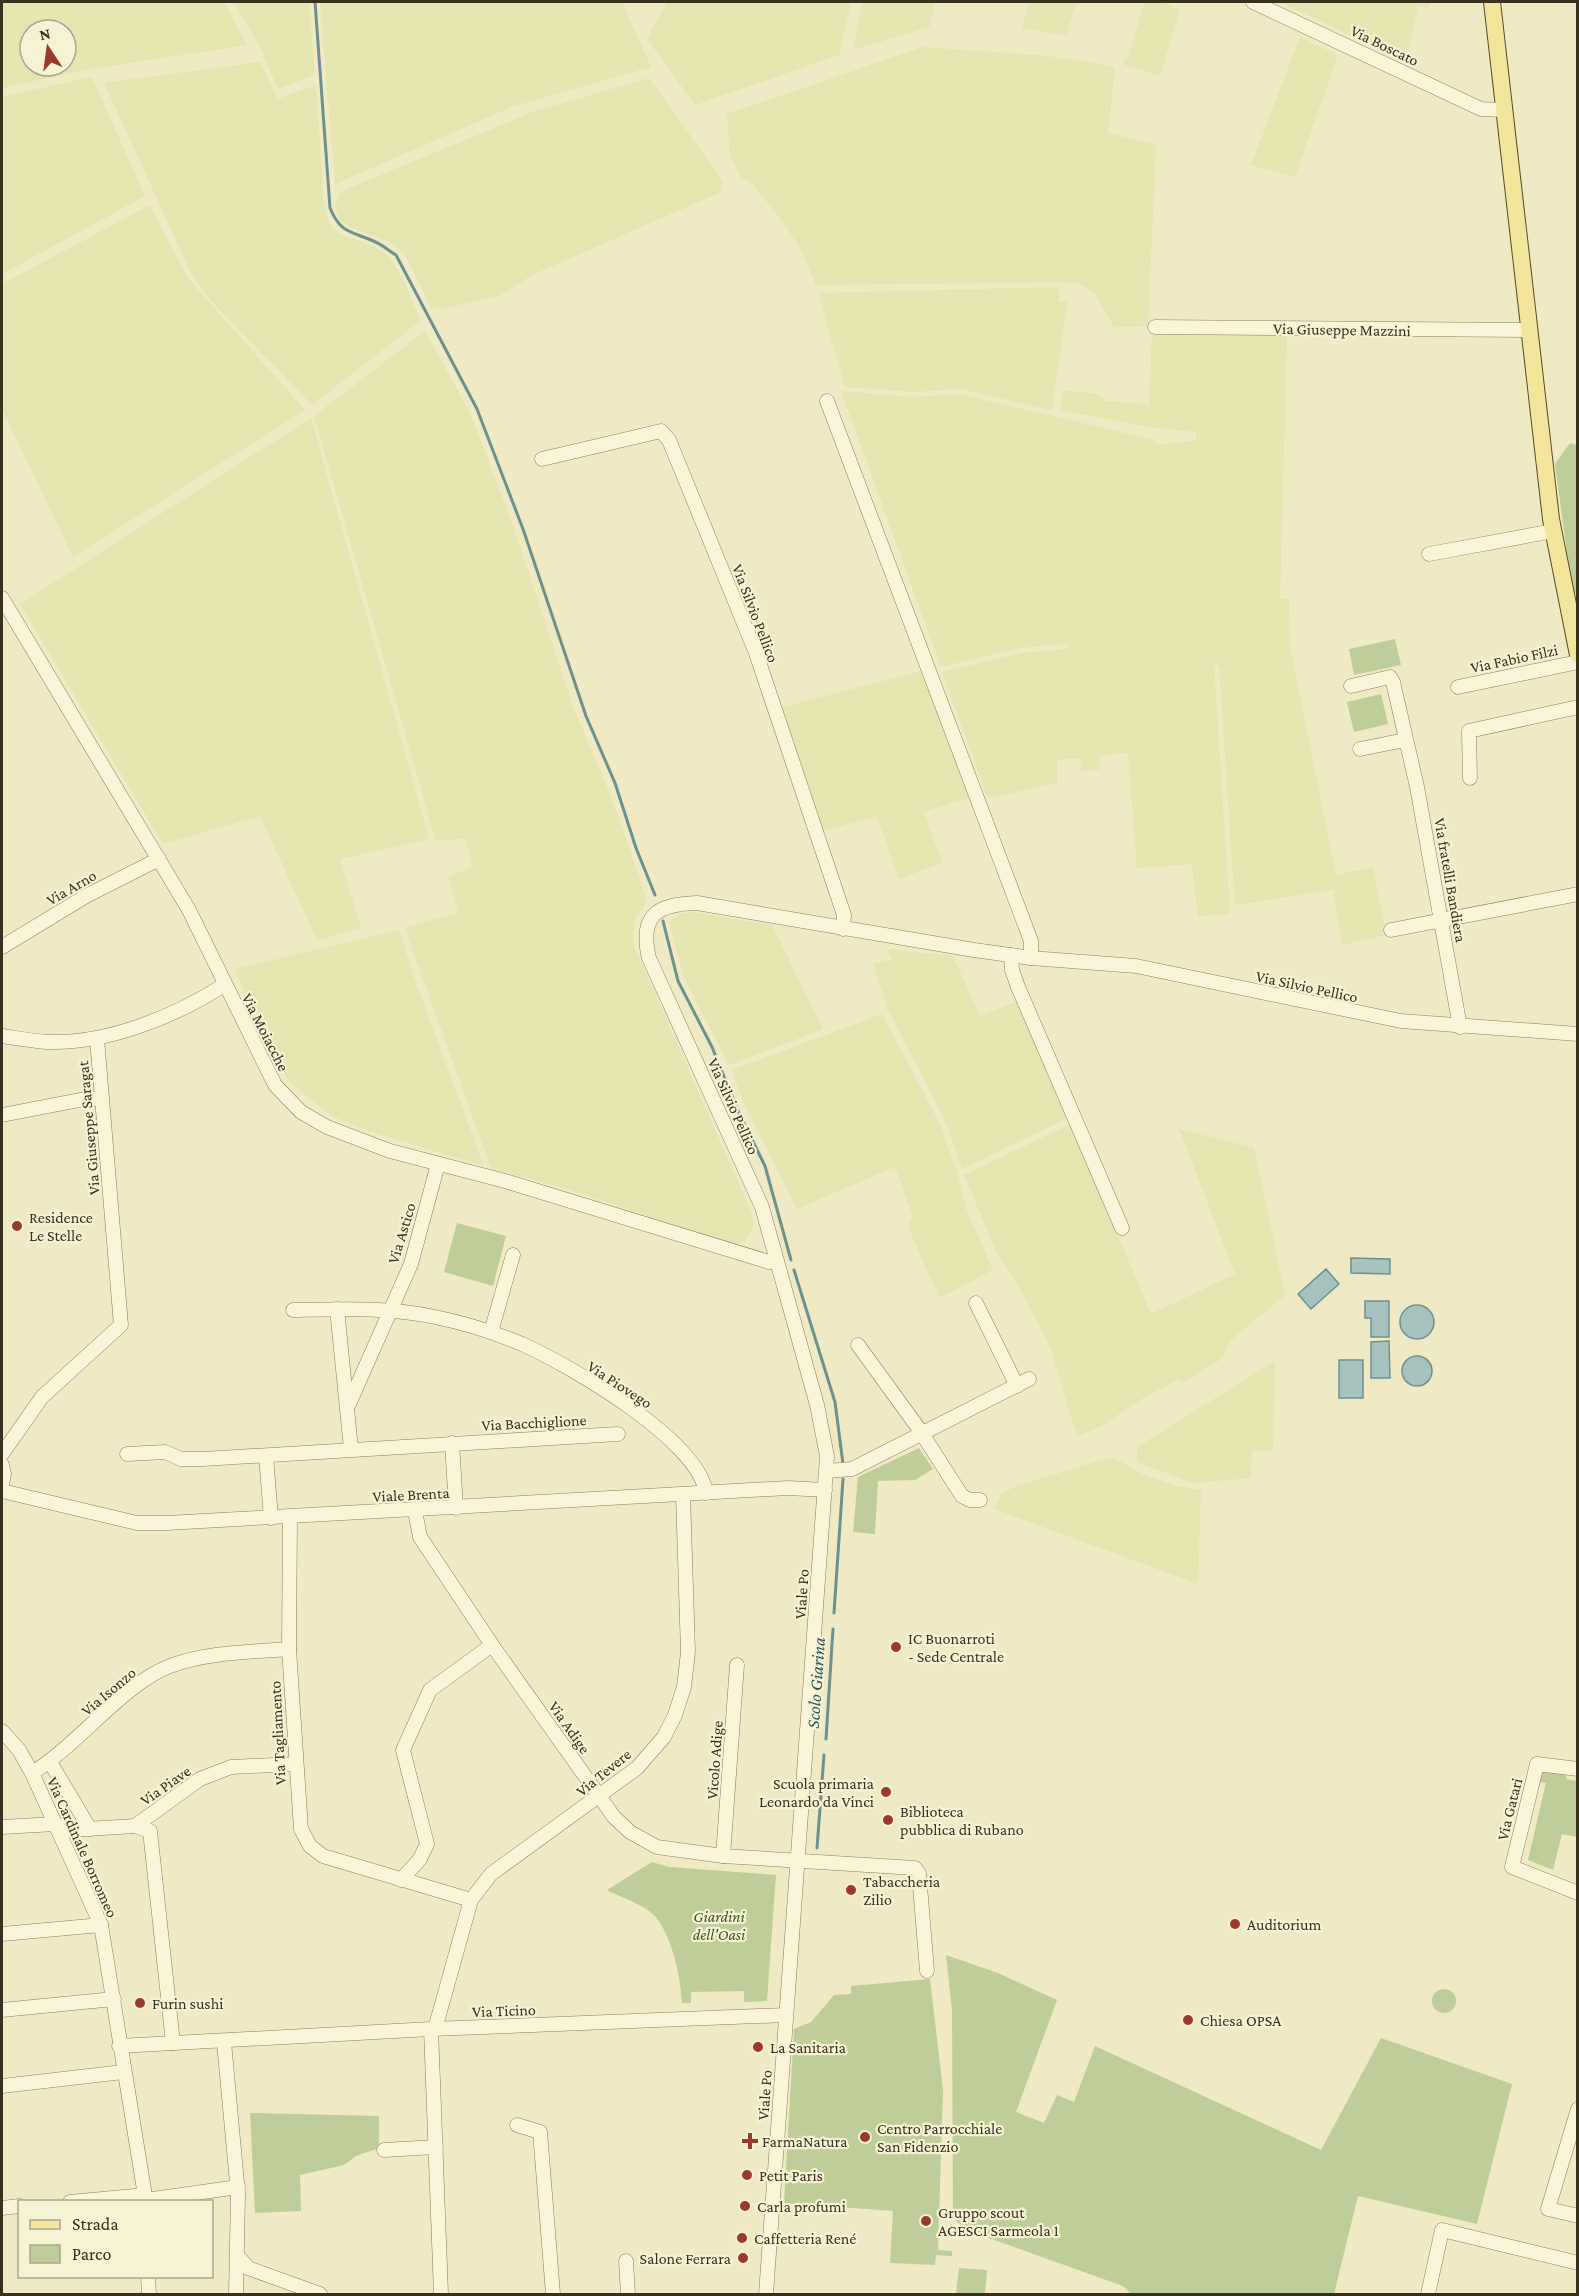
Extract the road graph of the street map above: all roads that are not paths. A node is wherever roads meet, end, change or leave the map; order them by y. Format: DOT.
graph roads {
  1 [pos="1252,2"];
  2 [pos="1492,2"];
  3 [pos="1504,110"];
  4 [pos="1155,327"];
  5 [pos="1529,330"];
  6 [pos="827,401"];
  7 [pos="542,459"];
  8 [pos="1553,531"];
  9 [pos="1429,554"];
  10 [pos="2,598"];
  11 [pos="1578,654"];
  12 [pos="1578,662"];
  13 [pos="1351,686"];
  14 [pos="1458,687"];
  15 [pos="1578,707"];
  16 [pos="1405,740"];
  17 [pos="1360,749"];
  18 [pos="1470,778"];
  19 [pos="159,859"];
  20 [pos="1578,894"];
  21 [pos="1440,921"];
  22 [pos="843,929"];
  23 [pos="1391,930"];
  24 [pos="2,947"];
  25 [pos="1011,955"];
  26 [pos="1031,958"];
  27 [pos="224,985"];
  28 [pos="1460,1027"];
  29 [pos="1578,1034"];
  30 [pos="2,1036"];
  31 [pos="96,1039"];
  32 [pos="102,1099"];
  33 [pos="2,1115"];
  34 [pos="438,1164"];
  35 [pos="1122,1228"];
  36 [pos="771,1245"];
  37 [pos="734,1251"];
  38 [pos="513,1255"];
  39 [pos="776,1260"];
  40 [pos="976,1303"];
  41 [pos="338,1309"];
  42 [pos="293,1310"];
  43 [pos="391,1310"];
  44 [pos="490,1332"];
  45 [pos="858,1346"];
  46 [pos="348,1404"];
  47 [pos="618,1434"];
  48 [pos="922,1434"];
  49 [pos="452,1443"];
  50 [pos="351,1449"];
  51 [pos="2,1454"];
  52 [pos="127,1454"];
  53 [pos="266,1456"];
  54 [pos="2,1465"];
  55 [pos="827,1471"];
  56 [pos="2,1484"];
  57 [pos="825,1490"];
  58 [pos="2,1491"];
  59 [pos="706,1492"];
  60 [pos="683,1494"];
  61 [pos="980,1500"];
  62 [pos="456,1508"];
  63 [pos="415,1510"];
  64 [pos="290,1517"];
  65 [pos="271,1518"];
  66 [pos="492,1645"];
  67 [pos="289,1649"];
  68 [pos="737,1665"];
  69 [pos="2,1731"];
  70 [pos="50,1762"];
  71 [pos="295,1764"];
  72 [pos="1578,1769"];
  73 [pos="32,1773"];
  74 [pos="600,1797"];
  75 [pos="55,1824"];
  76 [pos="135,1826"];
  77 [pos="2,1827"];
  78 [pos="90,1829"];
  79 [pos="723,1856"];
  80 [pos="798,1862"];
  81 [pos="401,1880"];
  82 [pos="1578,1893"];
  83 [pos="471,1900"];
  84 [pos="101,1925"];
  85 [pos="2,1934"];
  86 [pos="927,1971"];
  87 [pos="114,1999"];
  88 [pos="2,2010"];
  89 [pos="786,2015"];
  90 [pos="433,2029"];
  91 [pos="224,2042"];
  92 [pos="173,2043"];
  93 [pos="119,2046"];
  94 [pos="123,2072"];
  95 [pos="2,2086"];
  96 [pos="1578,2109"];
  97 [pos="518,2125"];
  98 [pos="436,2147"];
  99 [pos="384,2150"];
  100 [pos="237,2187"];
  101 [pos="145,2199"];
  102 [pos="120,2200"];
  103 [pos="18,2206"];
  104 [pos="2,2208"];
  105 [pos="1578,2216"];
  106 [pos="238,2256"];
  107 [pos="626,2261"];
  108 [pos="1578,2264"];
  109 [pos="248,2268"];
  110 [pos="148,2278"];
  111 [pos="236,2278"];
  112 [pos="148,2295"];
  113 [pos="236,2295"];
  114 [pos="320,2295"];
  115 [pos="441,2295"];
  116 [pos="553,2295"];
  117 [pos="628,2295"];
  118 [pos="766,2295"];
  119 [pos="1428,2295"];
  1 -- 3 [label="street, Via Boscato"];
  2 -- 3 [label="main road"];
  3 -- 5 [label="main road"];
  4 -- 5 [label="street, Via Giuseppe Mazzini"];
  5 -- 8 [label="main road"];
  6 -- 26 [label="street"];
  7 -- 22 [label="street, Via Silvio Pellico"];
  8 -- 9 [label="street"];
  8 -- 11 [label="main road"];
  10 -- 19 [label="street, Via Moiacche"];
  12 -- 14 [label="street, Via Fabio Filzi"];
  13 -- 16 [label="street, Via fratelli Bandiera"];
  15 -- 18 [label="street"];
  16 -- 17 [label="street"];
  16 -- 21 [label="street, Via fratelli Bandiera"];
  19 -- 24 [label="street, Via Arno"];
  19 -- 27 [label="street, Via Moiacche"];
  20 -- 21 [label="street"];
  21 -- 23 [label="street"];
  21 -- 28 [label="street, Via fratelli Bandiera"];
  22 -- 25 [label="street, Via Silvio Pellico"];
  22 -- 36 [label="street, Via Silvio Pellico"];
  25 -- 26 [label="street, Via Silvio Pellico"];
  25 -- 35 [label="street"];
  26 -- 28 [label="street, Via Silvio Pellico"];
  27 -- 31 [label="street"];
  27 -- 34 [label="street, Via Moiacche"];
  28 -- 29 [label="street, Via Silvio Pellico"];
  30 -- 31 [label="street"];
  31 -- 32 [label="street, Via Giuseppe Saragat"];
  32 -- 33 [label="street"];
  32 -- 51 [label="street, Via Giuseppe Saragat"];
  34 -- 37 [label="street, Via Moiacche"];
  34 -- 43 [label="street, Via Astico"];
  36 -- 37 [label="street, Via Moiacche"];
  36 -- 39 [label="street, Via Silvio Pellico"];
  37 -- 39 [label="street, Via Moiacche"];
  38 -- 44 [label="street"];
  39 -- 55 [label="street, Viale Po"];
  40 -- 48 [label="street"];
  41 -- 42 [label="street, Via Piovego"];
  41 -- 43 [label="street, Via Piovego"];
  41 -- 46 [label="street"];
  43 -- 44 [label="street, Via Piovego"];
  43 -- 46 [label="street"];
  44 -- 59 [label="street, Via Piovego"];
  45 -- 48 [label="street"];
  46 -- 50 [label="street"];
  47 -- 49 [label="street, Via Bacchiglione"];
  48 -- 55 [label="street"];
  48 -- 61 [label="street"];
  49 -- 50 [label="street, Via Bacchiglione"];
  49 -- 62 [label="street"];
  50 -- 53 [label="street, Via Bacchiglione"];
  52 -- 53 [label="street, Via Bacchiglione"];
  53 -- 65 [label="street"];
  54 -- 56 [label="street"];
  55 -- 57 [label="street, Viale Po"];
  57 -- 59 [label="street, Viale Brenta"];
  57 -- 80 [label="street, Viale Po"];
  58 -- 65 [label="street, Viale Brenta"];
  59 -- 60 [label="street, Viale Brenta"];
  60 -- 62 [label="street, Viale Brenta"];
  60 -- 74 [label="street, Via Tevere"];
  62 -- 63 [label="street, Viale Brenta"];
  63 -- 64 [label="street, Viale Brenta"];
  63 -- 66 [label="street, Via Adige"];
  64 -- 65 [label="street, Viale Brenta"];
  64 -- 67 [label="street, Via Tagliamento"];
  66 -- 74 [label="street, Via Adige"];
  66 -- 81 [label="street"];
  67 -- 70 [label="street, Via Isonzo"];
  67 -- 71 [label="street, Via Tagliamento"];
  68 -- 79 [label="street, Vicolo Adige"];
  69 -- 73 [label="street, Via Cardinale Borromeo"];
  70 -- 73 [label="street, Via Isonzo"];
  70 -- 78 [label="street"];
  71 -- 76 [label="street, Via Piave"];
  71 -- 81 [label="street, Via Tagliamento"];
  72 -- 82 [label="street, Via Gatari"];
  73 -- 75 [label="street, Via Cardinale Borromeo"];
  74 -- 79 [label="street, Via Adige"];
  74 -- 83 [label="street, Via Tevere"];
  75 -- 77 [label="street, Via Piave"];
  75 -- 78 [label="street, Via Piave"];
  75 -- 84 [label="street, Via Cardinale Borromeo"];
  76 -- 78 [label="street, Via Piave"];
  76 -- 92 [label="street"];
  79 -- 80 [label="street, Via Adige"];
  80 -- 86 [label="street"];
  80 -- 89 [label="street, Viale Po"];
  81 -- 83 [label="street, Via Tagliamento"];
  83 -- 90 [label="street, Via Tevere"];
  84 -- 85 [label="street"];
  84 -- 87 [label="street, Via Cardinale Borromeo"];
  87 -- 88 [label="street"];
  87 -- 93 [label="street, Via Cardinale Borromeo"];
  89 -- 90 [label="street, Via Ticino"];
  89 -- 118 [label="street, Viale Po"];
  90 -- 91 [label="street, Via Ticino"];
  90 -- 98 [label="street, Via Tevere"];
  91 -- 92 [label="street, Via Ticino"];
  91 -- 100 [label="street"];
  92 -- 93 [label="street, Via Ticino"];
  93 -- 94 [label="street, Via Cardinale Borromeo"];
  94 -- 95 [label="street"];
  94 -- 101 [label="street, Via Cardinale Borromeo"];
  96 -- 105 [label="street"];
  97 -- 116 [label="street"];
  98 -- 99 [label="street"];
  98 -- 115 [label="street, Via Tevere"];
  100 -- 101 [label="street"];
  100 -- 106 [label="street"];
  101 -- 102 [label="street"];
  103 -- 104 [label="street"];
  106 -- 109 [label="street"];
  106 -- 111 [label="street"];
  107 -- 117 [label="street"];
  108 -- 119 [label="street"];
  109 -- 111 [label="street"];
  109 -- 114 [label="street"];
  110 -- 112 [label="street"];
  111 -- 113 [label="street"];
}
